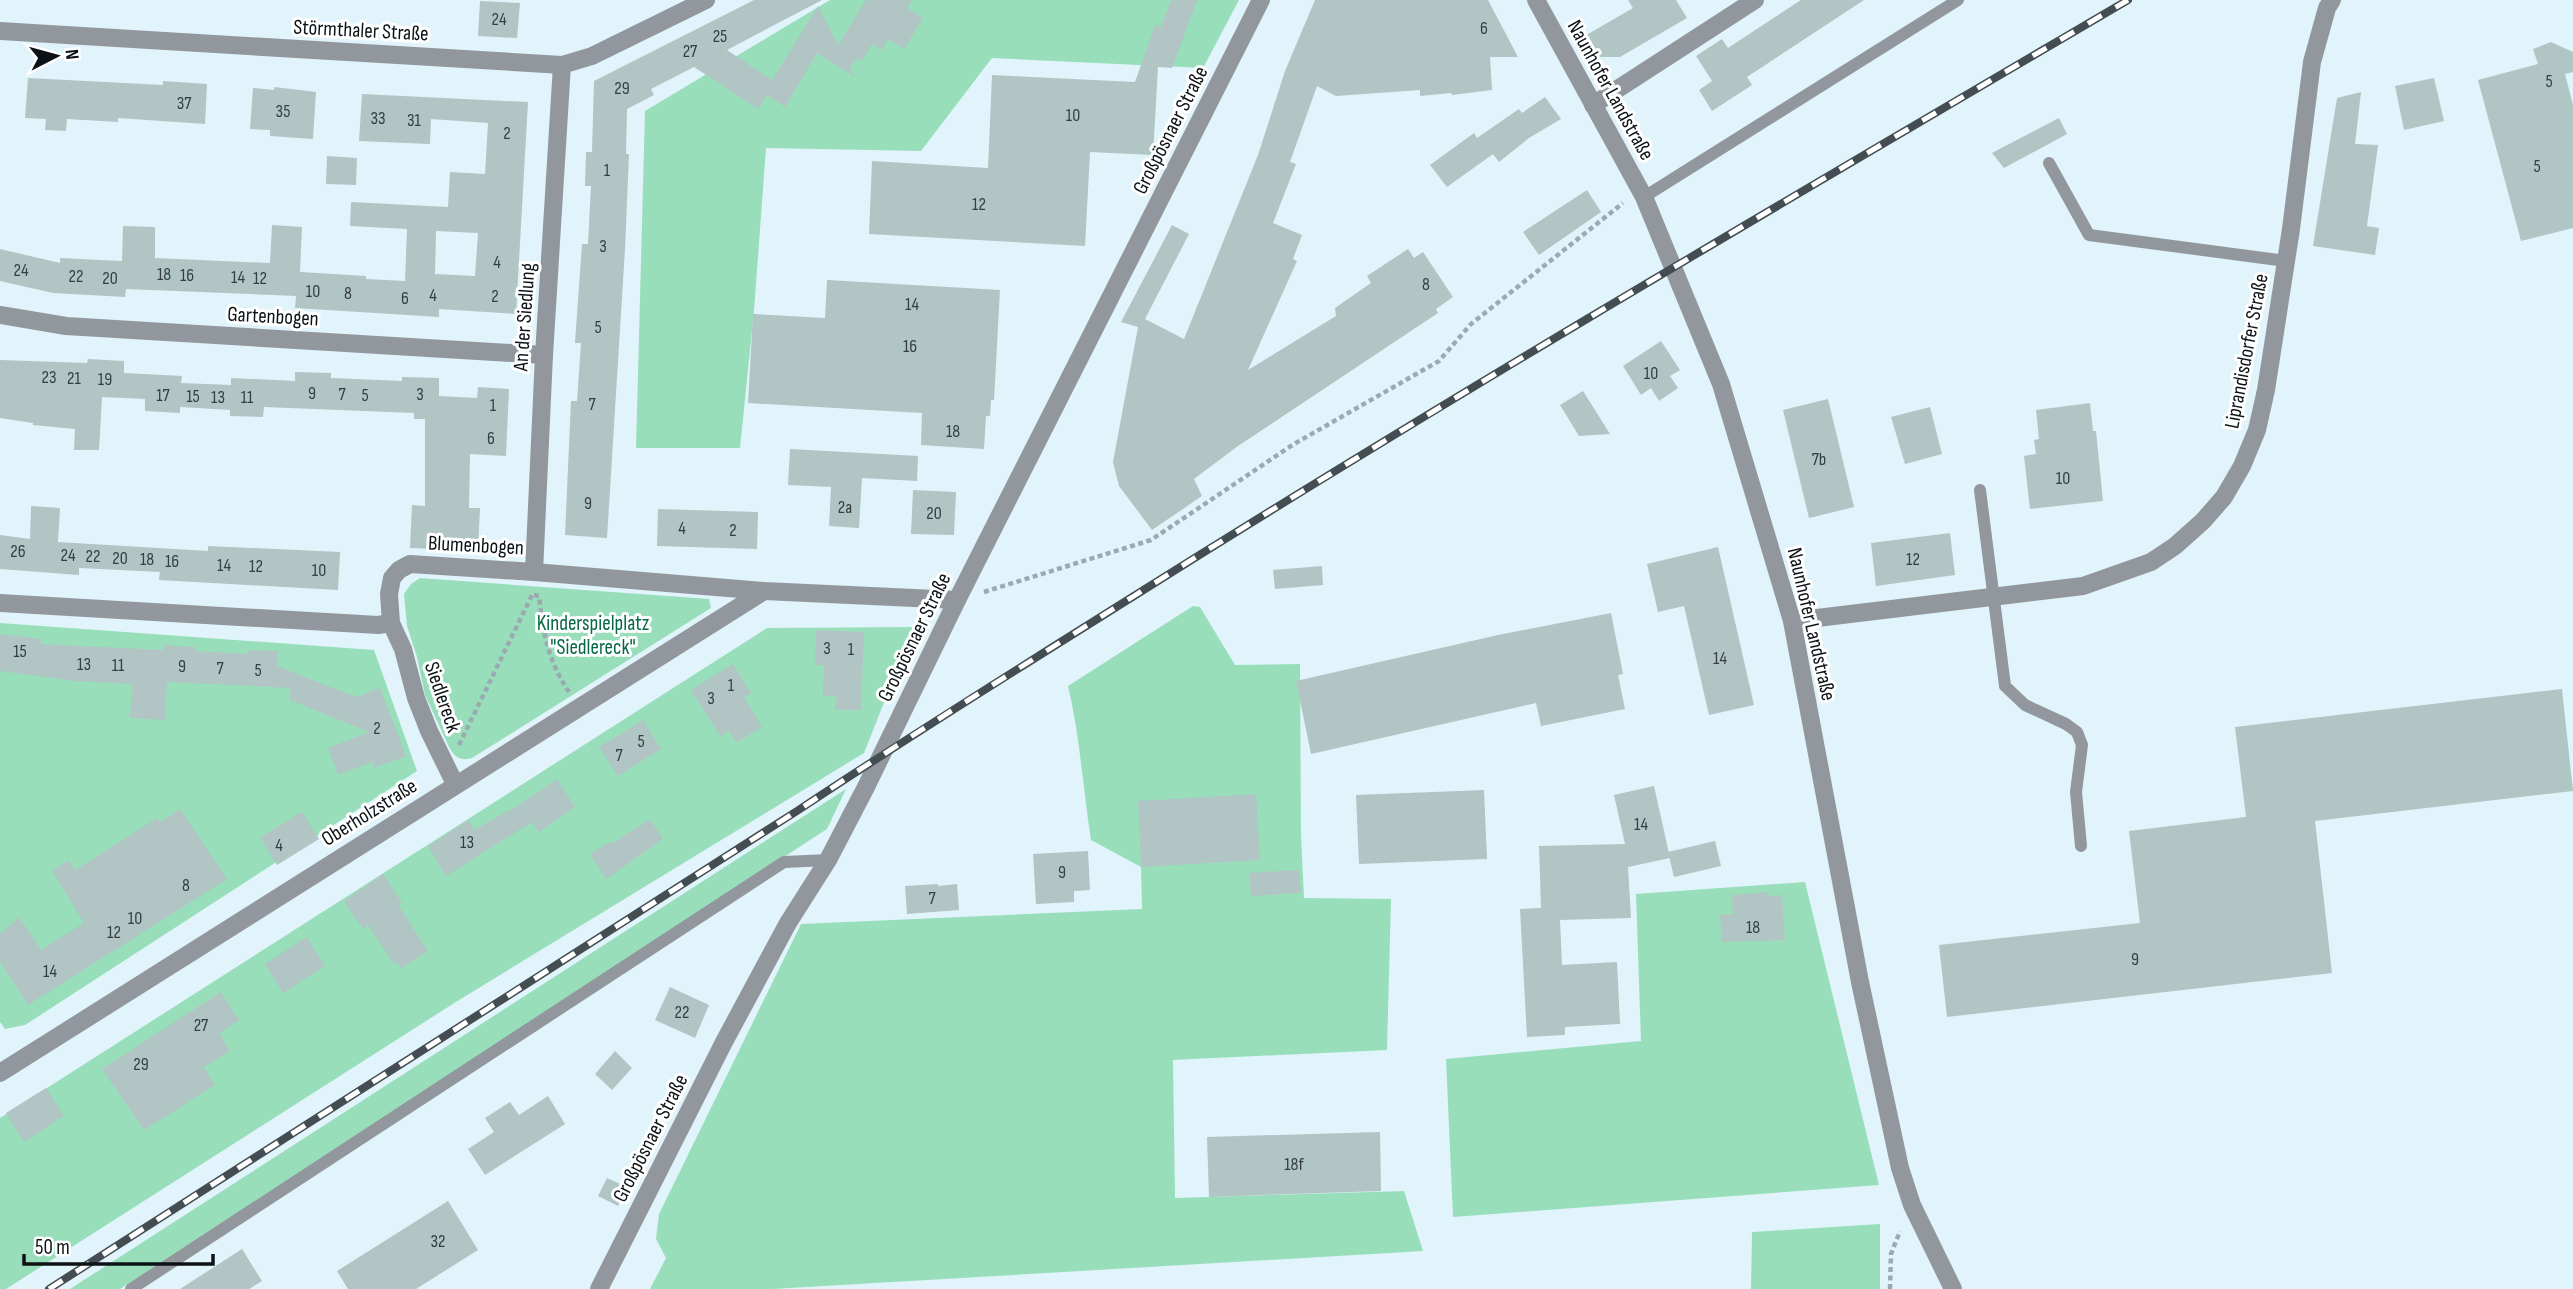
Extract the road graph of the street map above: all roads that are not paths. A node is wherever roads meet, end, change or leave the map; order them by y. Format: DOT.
graph roads {
  1 [pos="706,0"];
  2 [pos="1261,0"];
  3 [pos="1536,0"];
  4 [pos="1755,0"];
  5 [pos="1958,0"];
  6 [pos="2332,0"];
  7 [pos="0,31"];
  8 [pos="562,65"];
  9 [pos="1593,105"];
  10 [pos="2049,163"];
  11 [pos="1642,193"];
  12 [pos="2286,261"];
  13 [pos="0,315"];
  14 [pos="544,355"];
  15 [pos="1980,491"];
  16 [pos="534,572"];
  17 [pos="764,591"];
  18 [pos="1992,598"];
  19 [pos="957,600"];
  20 [pos="0,603"];
  21 [pos="1792,621"];
  22 [pos="391,623"];
  23 [pos="455,784"];
  24 [pos="2081,846"];
  25 [pos="828,860"];
  26 [pos="2,1068"];
  27 [pos="131,1289"];
  28 [pos="599,1289"];
  29 [pos="1953,1289"];
  1 -- 8 [label="street, Störmthaler Straße"];
  2 -- 19 [label="street, Großpösnaer Straße"];
  3 -- 9 [label="street, Naunhofer Landstraße"];
  4 -- 9 [label="street"];
  5 -- 11 [label="lane"];
  6 -- 12 [label="street, Liprandisdorfer Straße"];
  7 -- 8 [label="street, Störmthaler Straße"];
  8 -- 14 [label="street, An der Siedlung"];
  9 -- 11 [label="street, Naunhofer Landstraße"];
  10 -- 12 [label="lane"];
  11 -- 21 [label="street, Naunhofer Landstraße"];
  12 -- 18 [label="street, Liprandisdorfer Straße"];
  13 -- 14 [label="street, Gartenbogen"];
  14 -- 16 [label="street, An der Siedlung"];
  15 -- 18 [label="lane"];
  16 -- 17 [label="street, Blumenbogen"];
  16 -- 22 [label="street, Blumenbogen"];
  17 -- 19 [label="street, Blumenbogen"];
  17 -- 23 [label="street, Oberholzstraße"];
  18 -- 21 [label="street, Liprandisdorfer Straße"];
  18 -- 24 [label="lane"];
  19 -- 25 [label="street, Großpösnaer Straße"];
  20 -- 22 [label="street"];
  21 -- 29 [label="street, Naunhofer Landstraße"];
  22 -- 23 [label="street, Siedlereck"];
  23 -- 26 [label="street, Oberholzstraße"];
  25 -- 27 [label="lane"];
  25 -- 28 [label="street, Großpösnaer Straße"];
}
